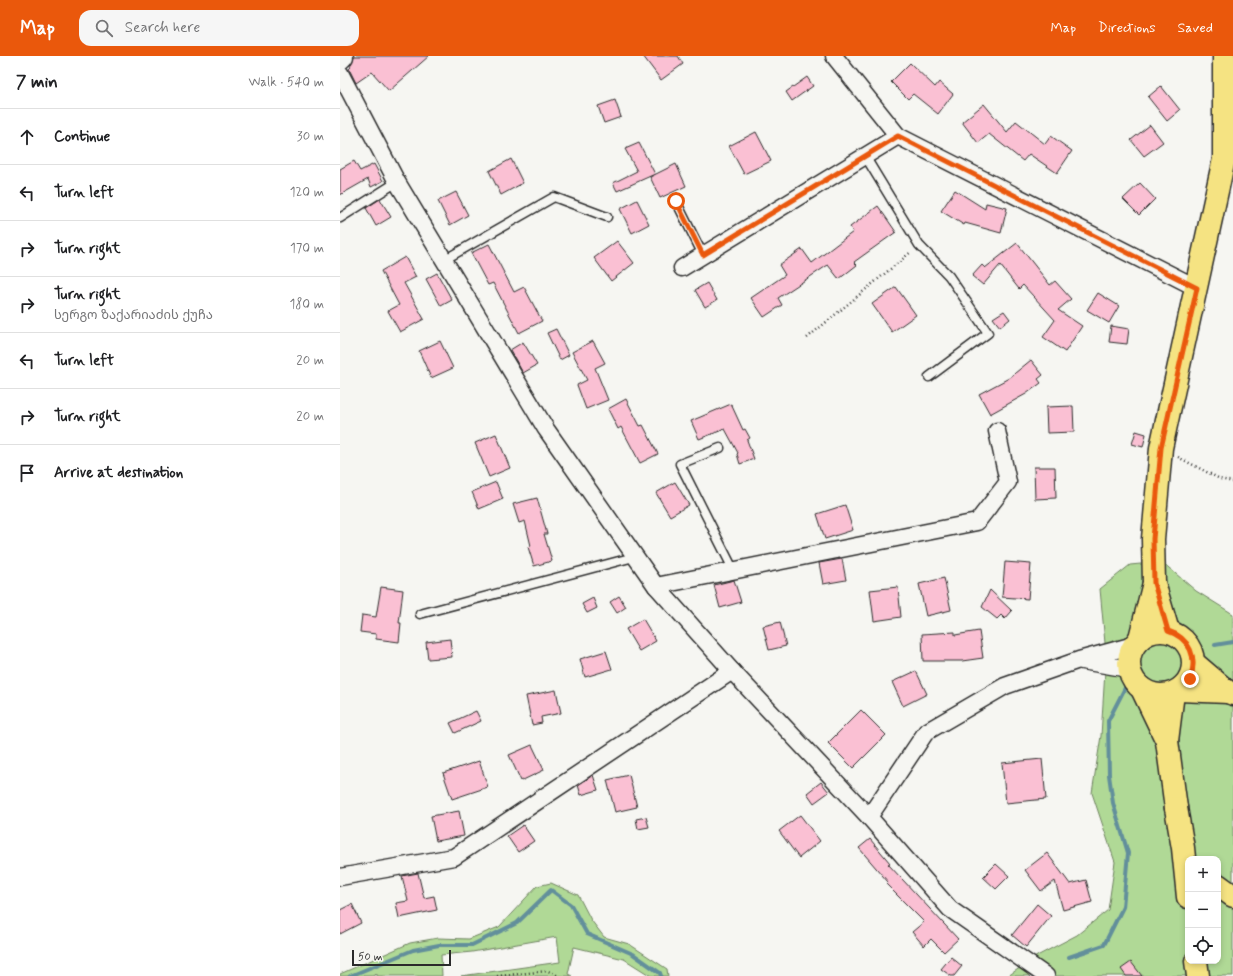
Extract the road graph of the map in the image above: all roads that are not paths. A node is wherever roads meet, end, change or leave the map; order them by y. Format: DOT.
graph roads {
  1 [pos="834,56"];
  2 [pos="1224,56"];
  3 [pos="340,73"];
  4 [pos="898,136"];
  5 [pos="865,156"];
  6 [pos="397,182"];
  7 [pos="676,201"];
  8 [pos="608,217"];
  9 [pos="340,218"];
  10 [pos="703,255"];
  11 [pos="444,260"];
  12 [pos="682,268"];
  13 [pos="1197,288"];
  14 [pos="929,377"];
  15 [pos="997,431"];
  16 [pos="720,448"];
  17 [pos="634,557"];
  18 [pos="734,571"];
  19 [pos="1154,583"];
  20 [pos="656,586"];
  21 [pos="420,614"];
  22 [pos="1168,631"];
  23 [pos="1137,641"];
  24 [pos="1078,660"];
  25 [pos="1194,663"];
  26 [pos="1129,669"];
  27 [pos="732,671"];
  28 [pos="1142,689"];
  29 [pos="1176,692"];
  30 [pos="1230,693"];
  31 [pos="1167,742"];
  32 [pos="1176,808"];
  33 [pos="869,816"];
  34 [pos="1197,856"];
  35 [pos="340,877"];
  36 [pos="1221,887"];
  37 [pos="1187,892"];
  38 [pos="1233,896"];
  39 [pos="1196,964"];
  40 [pos="1046,976"];
  41 [pos="1198,976"];
  1 -- 4 [label="street"];
  2 -- 13 [label="main road"];
  3 -- 6 [label="street"];
  4 -- 5 [label="street"];
  4 -- 13 [label="street"];
  5 -- 10 [label="street"];
  5 -- 14 [label="lane"];
  6 -- 9 [label="lane"];
  6 -- 11 [label="street"];
  7 -- 10 [label="lane"];
  8 -- 11 [label="lane"];
  10 -- 12 [label="street"];
  11 -- 17 [label="street"];
  13 -- 19 [label="main road"];
  15 -- 18 [label="street"];
  16 -- 18 [label="lane"];
  17 -- 20 [label="street"];
  17 -- 21 [label="lane"];
  18 -- 20 [label="street"];
  19 -- 22 [label="main road"];
  19 -- 23 [label="main road"];
  20 -- 27 [label="street"];
  22 -- 23 [label="main road"];
  22 -- 25 [label="main road"];
  23 -- 24 [label="street"];
  23 -- 26 [label="main road"];
  24 -- 26 [label="street"];
  24 -- 33 [label="street"];
  25 -- 29 [label="main road"];
  25 -- 30 [label="main road"];
  26 -- 28 [label="main road"];
  27 -- 33 [label="street"];
  27 -- 35 [label="street"];
  28 -- 29 [label="main road"];
  28 -- 31 [label="main road"];
  29 -- 30 [label="main road"];
  29 -- 31 [label="main road"];
  31 -- 32 [label="main road"];
  32 -- 34 [label="main road"];
  32 -- 37 [label="main road"];
  33 -- 40 [label="street"];
  36 -- 38 [label="main road"];
  39 -- 41 [label="main road"];
}
